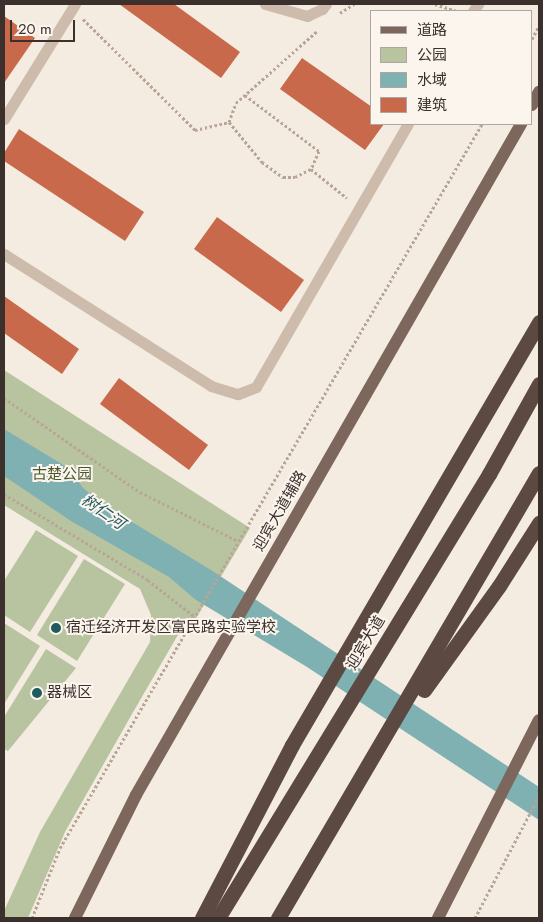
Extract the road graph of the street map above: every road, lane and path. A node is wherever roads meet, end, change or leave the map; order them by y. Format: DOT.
graph roads {
  1 [pos="265,4"];
  2 [pos="326,4"];
  3 [pos="354,4"];
  4 [pos="435,4"];
  5 [pos="73,6"];
  6 [pos="453,10"];
  7 [pos="338,15"];
  8 [pos="539,26"];
  9 [pos="322,27"];
  10 [pos="533,37"];
  11 [pos="539,92"];
  12 [pos="245,95"];
  13 [pos="533,103"];
  14 [pos="4,117"];
  15 [pos="229,122"];
  16 [pos="407,125"];
  17 [pos="481,125"];
  18 [pos="520,125"];
  19 [pos="311,169"];
  20 [pos="360,208"];
  21 [pos="4,254"];
  22 [pos="539,322"];
  23 [pos="539,384"];
  24 [pos="4,398"];
  25 [pos="539,473"];
  26 [pos="4,494"];
  27 [pos="539,523"];
  28 [pos="238,541"];
  29 [pos="194,616"];
  30 [pos="539,720"];
  31 [pos="375,758"];
  32 [pos="539,796"];
  33 [pos="32,918"];
  34 [pos="76,918"];
  35 [pos="202,918"];
  36 [pos="218,918"];
  37 [pos="278,918"];
  38 [pos="438,918"];
  39 [pos="475,918"];
  1 -- 2 [label="lane"];
  3 -- 7 [label="path"];
  4 -- 6 [label="path"];
  5 -- 14 [label="lane"];
  5 -- 15 [label="path"];
  8 -- 10 [label="path"];
  9 -- 12 [label="path"];
  11 -- 13 [label="main road"];
  12 -- 15 [label="path"];
  12 -- 19 [label="path"];
  15 -- 19 [label="path"];
  16 -- 20 [label="lane"];
  17 -- 28 [label="path"];
  18 -- 34 [label="main road, 迎宾大道辅路"];
  19 -- 20 [label="path"];
  20 -- 21 [label="lane"];
  22 -- 35 [label="highway"];
  23 -- 36 [label="highway, 迎宾大道"];
  24 -- 28 [label="path"];
  25 -- 31 [label="highway"];
  26 -- 29 [label="path"];
  27 -- 31 [label="highway"];
  28 -- 29 [label="path"];
  29 -- 33 [label="path"];
  30 -- 38 [label="main road"];
  31 -- 37 [label="highway"];
  32 -- 39 [label="path"];
}
